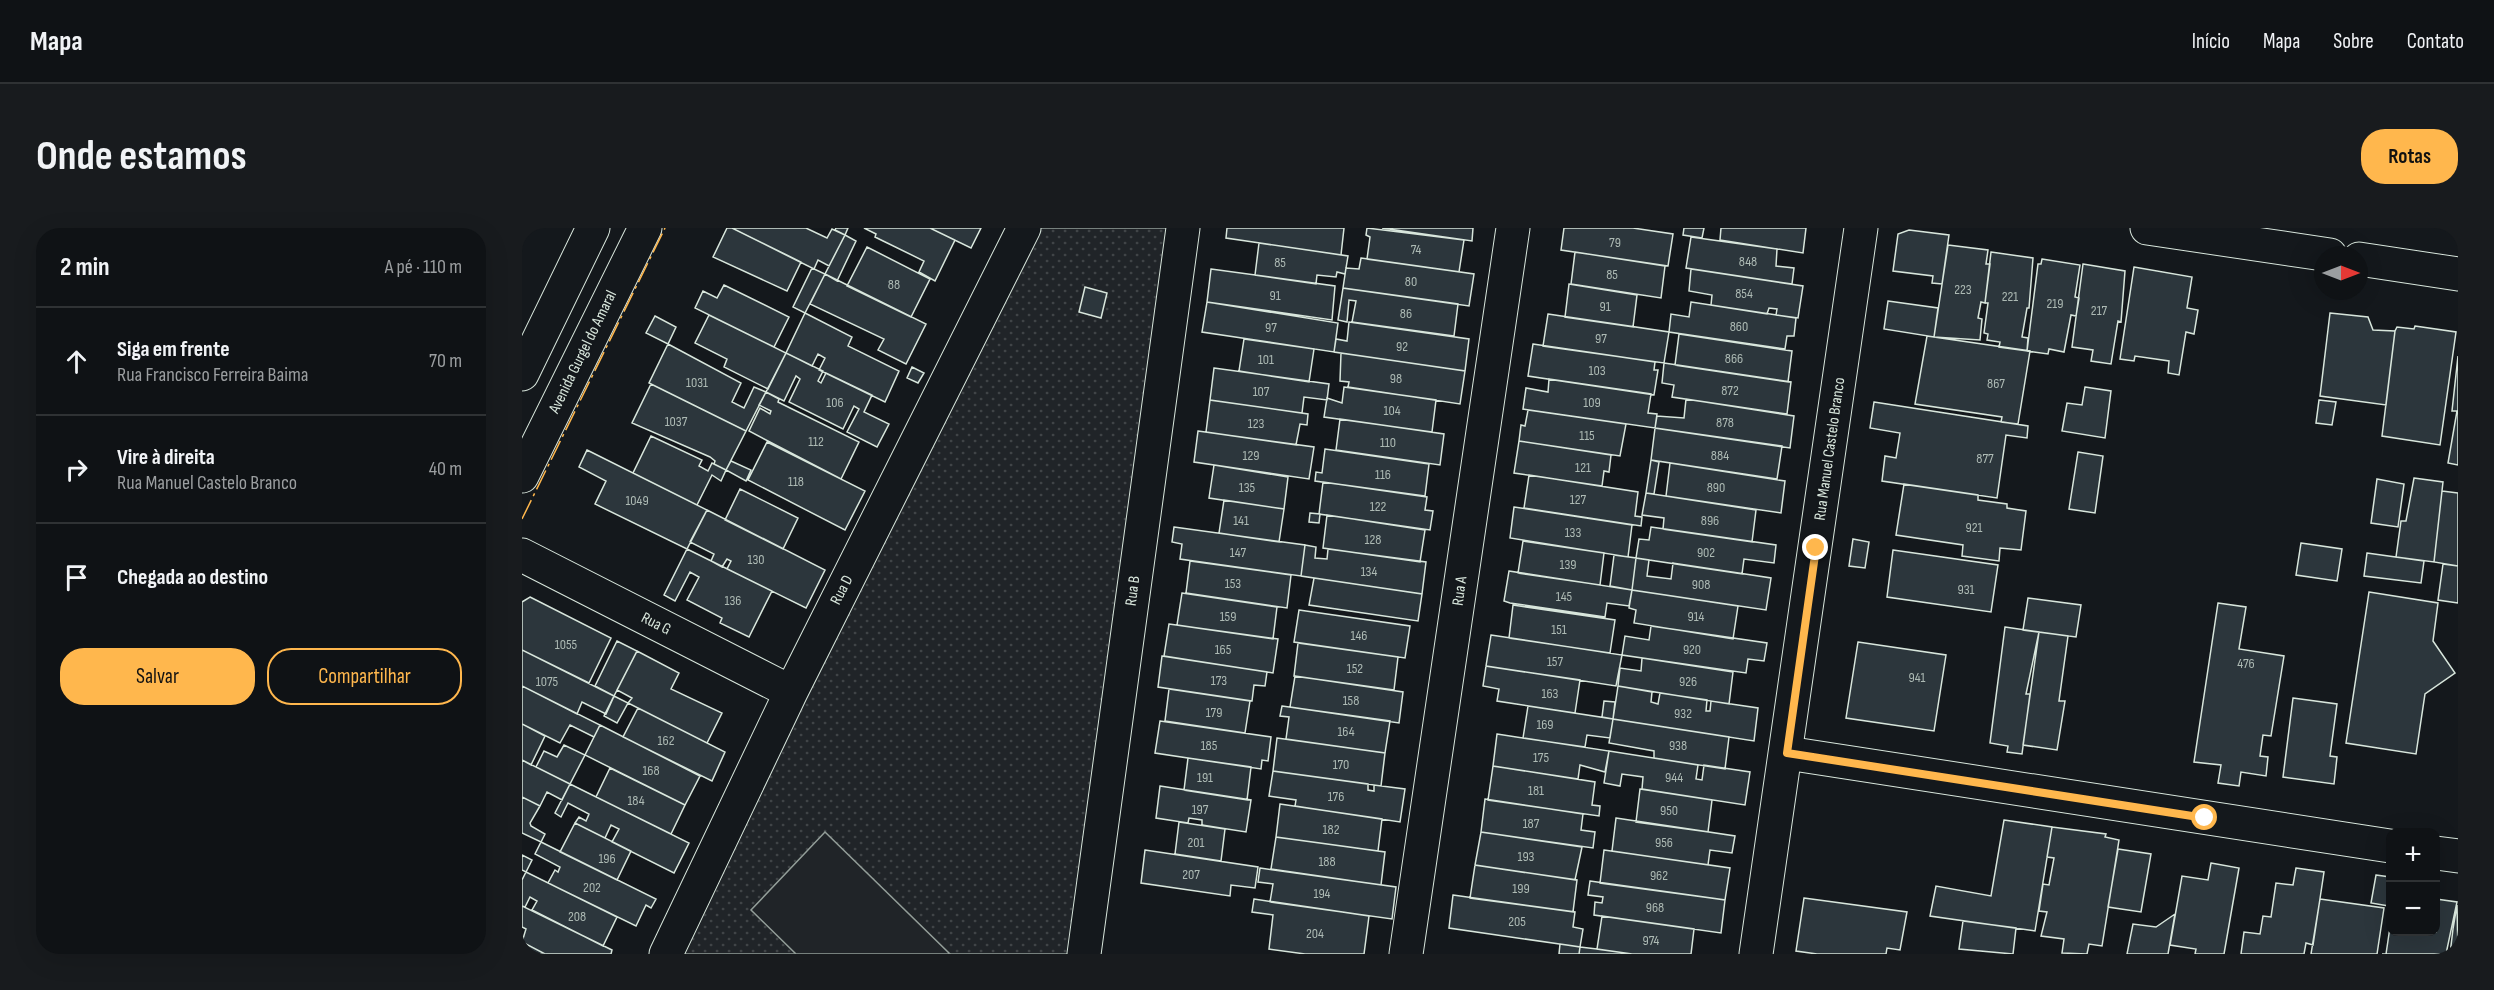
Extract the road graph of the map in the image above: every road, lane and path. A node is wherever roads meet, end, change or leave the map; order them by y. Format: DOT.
graph roads {
  1 [pos="593,228"];
  2 [pos="645,228"];
  3 [pos="1024,228"];
  4 [pos="1183,228"];
  5 [pos="1513,228"];
  6 [pos="1861,228"];
  7 [pos="2147,228"];
  8 [pos="2314,253"];
  9 [pos="2368,260"];
  10 [pos="2458,274"];
  11 [pos="522,374"];
  12 [pos="522,476"];
  13 [pos="522,555"];
  14 [pos="791,692"];
  15 [pos="1787,753"];
  16 [pos="2386,845"];
  17 [pos="2440,854"];
  18 [pos="2458,856"];
  19 [pos="666,954"];
  20 [pos="1084,954"];
  21 [pos="1407,954"];
  22 [pos="1756,954"];
  1 -- 11 [label="street"];
  2 -- 12 [label="street, Avenida Gurgel do Amaral"];
  3 -- 14 [label="street, Rua D"];
  4 -- 20 [label="street, Rua B"];
  5 -- 21 [label="street, Rua A"];
  6 -- 15 [label="street, Rua Manuel Castelo Branco"];
  7 -- 8 [label="street"];
  9 -- 10 [label="street"];
  13 -- 14 [label="street, Rua G"];
  14 -- 19 [label="street, Rua D"];
  15 -- 16 [label="street"];
  15 -- 22 [label="street, Rua Manuel Castelo Branco"];
  17 -- 18 [label="street"];
}
